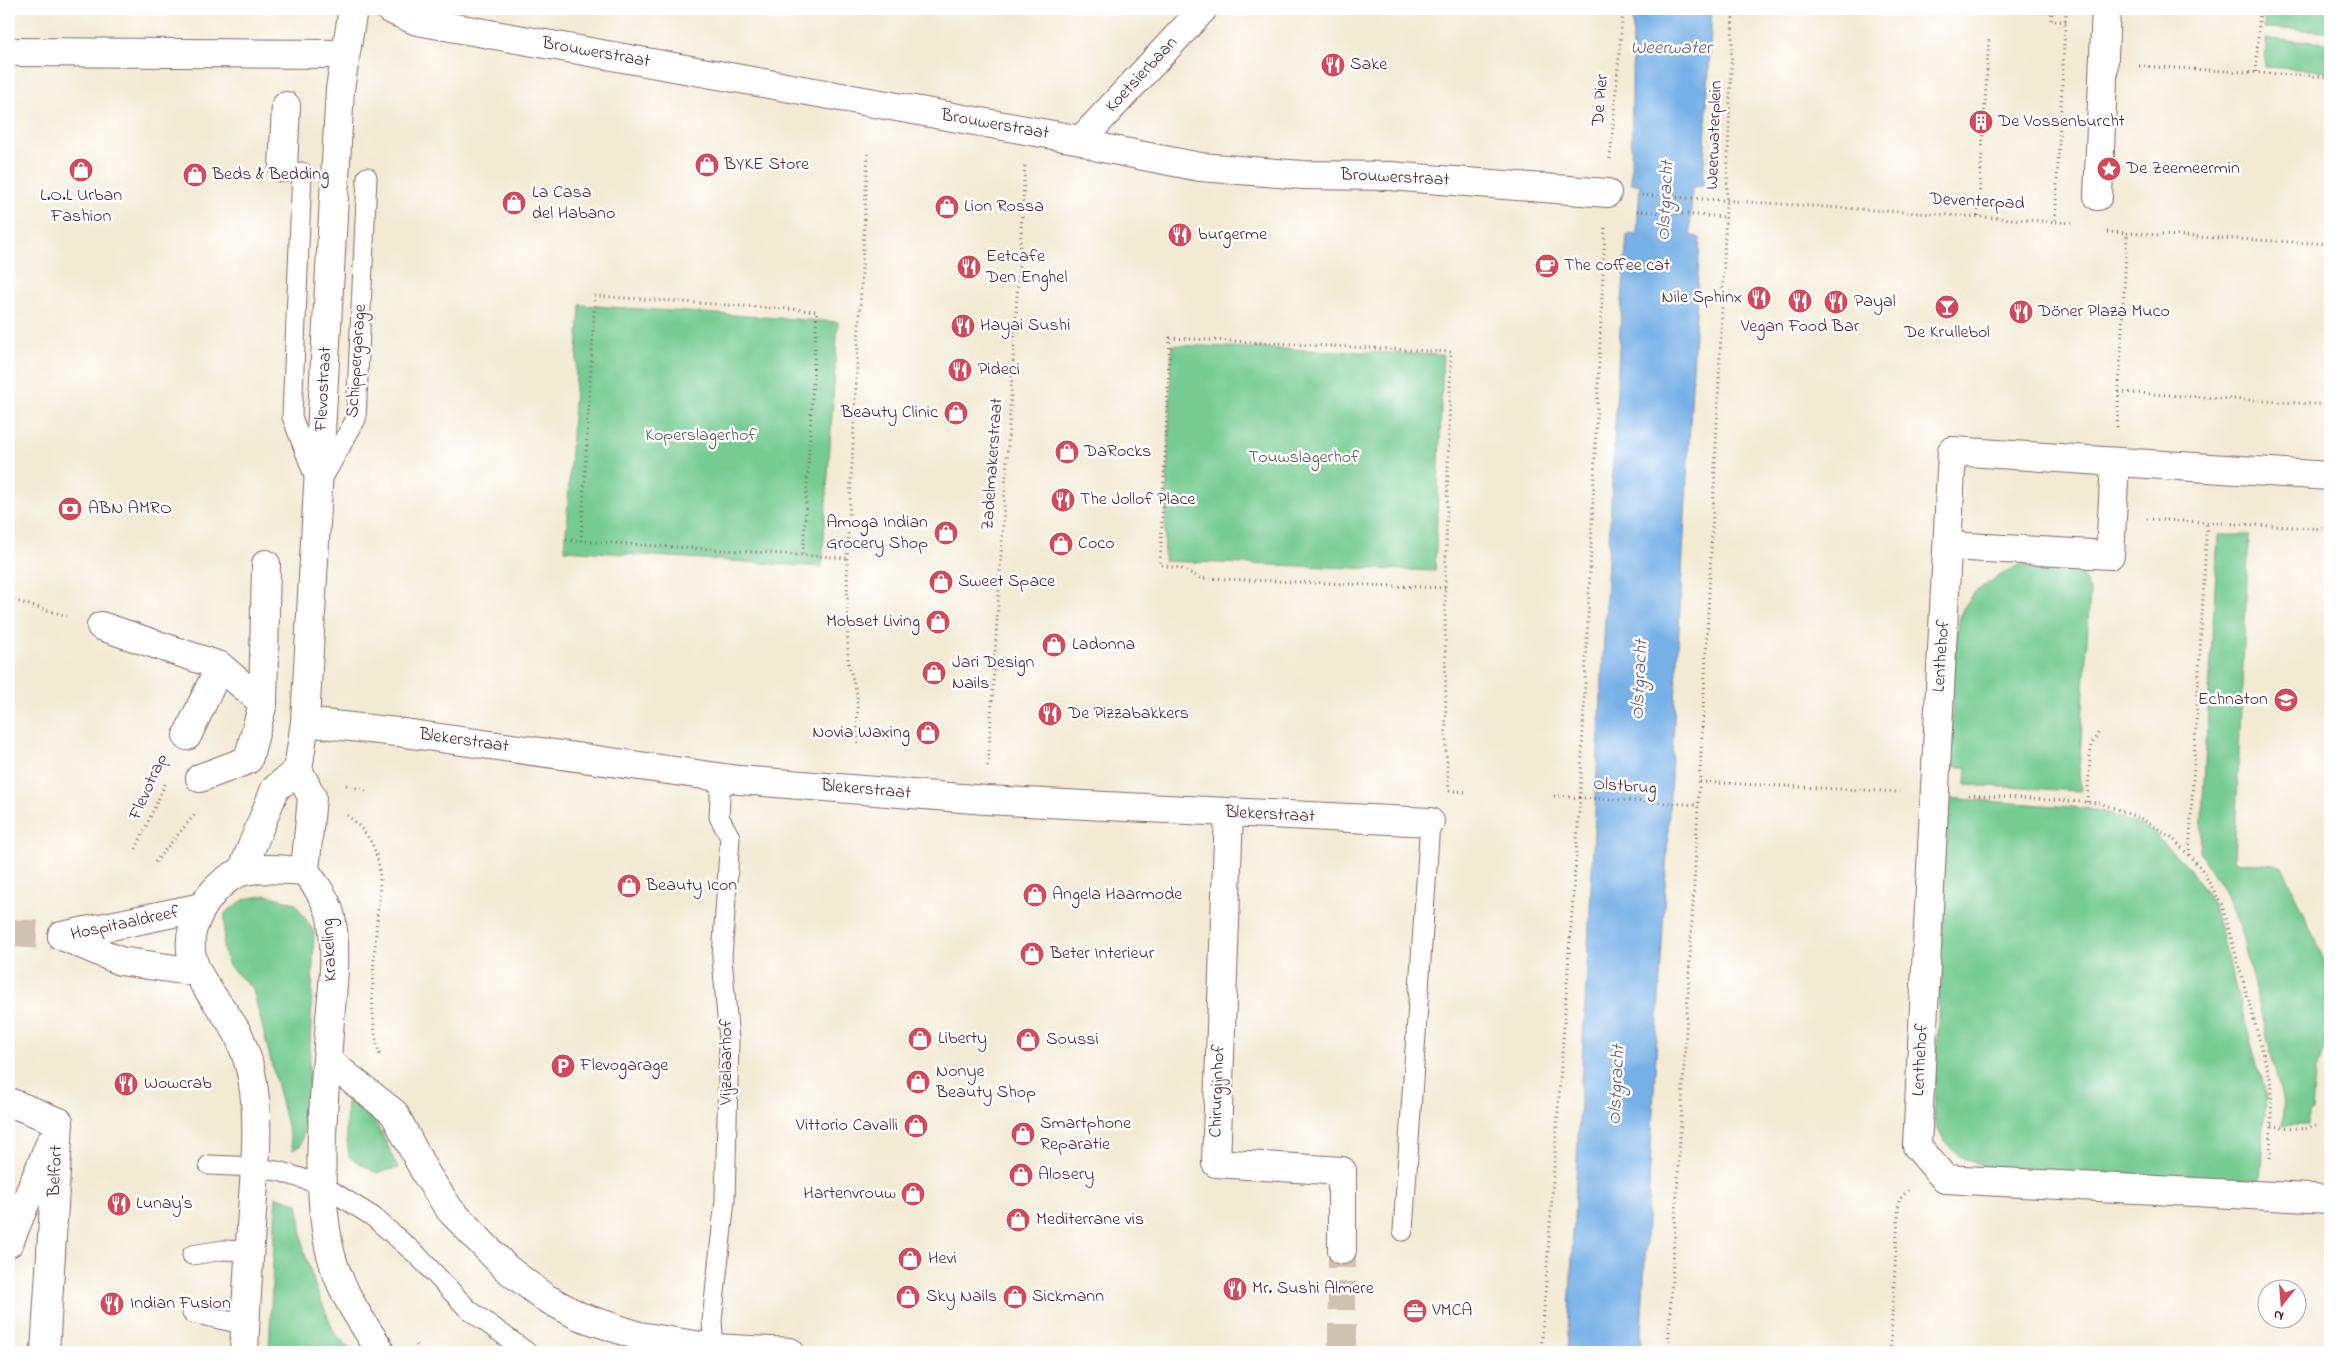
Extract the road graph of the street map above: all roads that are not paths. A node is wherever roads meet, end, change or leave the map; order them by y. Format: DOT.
graph roads {
  1 [pos="353,9"];
  2 [pos="389,9"];
  3 [pos="1203,9"];
  4 [pos="2106,9"];
  5 [pos="9,52"];
  6 [pos="345,54"];
  7 [pos="286,106"];
  8 [pos="1081,140"];
  9 [pos="293,170"];
  10 [pos="367,177"];
  11 [pos="1607,193"];
  12 [pos="2098,196"];
  13 [pos="2115,462"];
  14 [pos="2330,476"];
  15 [pos="318,486"];
  16 [pos="1949,546"];
  17 [pos="266,564"];
  18 [pos="101,626"];
  19 [pos="220,666"];
  20 [pos="263,704"];
  21 [pos="305,722"];
  22 [pos="187,736"];
  23 [pos="298,770"];
  24 [pos="200,778"];
  25 [pos="722,778"];
  26 [pos="1229,813"];
  27 [pos="1430,822"];
  28 [pos="242,871"];
  29 [pos="305,871"];
  30 [pos="202,908"];
  31 [pos="196,972"];
  32 [pos="328,1061"];
  33 [pos="9,1102"];
  34 [pos="59,1122"];
  35 [pos="209,1165"];
  36 [pos="255,1168"];
  37 [pos="322,1185"];
  38 [pos="2330,1199"];
  39 [pos="1403,1231"];
  40 [pos="9,1243"];
  41 [pos="1342,1250"];
  42 [pos="250,1251"];
  43 [pos="192,1255"];
  44 [pos="192,1313"];
  45 [pos="245,1340"];
  46 [pos="714,1348"];
  47 [pos="45,1352"];
  48 [pos="380,1352"];
  49 [pos="527,1352"];
  50 [pos="790,1352"];
  1 -- 6 [label="street, Flevostraat"];
  2 -- 8 [label="street, Brouwerstraat"];
  3 -- 8 [label="street, Koetsierbaan"];
  4 -- 12 [label="street"];
  5 -- 6 [label="street"];
  6 -- 15 [label="street, Flevostraat"];
  7 -- 9 [label="street"];
  8 -- 11 [label="street, Brouwerstraat"];
  9 -- 15 [label="lane"];
  10 -- 15 [label="lane, Schippergarage"];
  13 -- 14 [label="street, Lenthehof"];
  13 -- 16 [label="street"];
  13 -- 16 [label="street, Lenthehof"];
  15 -- 21 [label="street, Flevostraat"];
  16 -- 38 [label="street, Lenthehof"];
  17 -- 20 [label="street"];
  18 -- 19 [label="street"];
  19 -- 20 [label="street"];
  19 -- 22 [label="street"];
  20 -- 24 [label="street"];
  21 -- 23 [label="street, Flevostraat"];
  21 -- 25 [label="street, Blekerstraat"];
  23 -- 28 [label="street"];
  23 -- 29 [label="street"];
  25 -- 26 [label="street, Blekerstraat"];
  25 -- 46 [label="lane, Vijzelaarhof"];
  26 -- 27 [label="street, Blekerstraat"];
  26 -- 41 [label="street, Chirurgijnhof"];
  27 -- 39 [label="lane"];
  28 -- 29 [label="street"];
  28 -- 30 [label="street"];
  29 -- 32 [label="street, Krakeling"];
  30 -- 31 [label="street"];
  30 -- 31 [label="street, Hospitaaldreef"];
  31 -- 36 [label="street"];
  32 -- 37 [label="street, Krakeling"];
  32 -- 46 [label="street"];
  33 -- 34 [label="street"];
  34 -- 40 [label="street, Belfort"];
  34 -- 47 [label="street, Belfort"];
  35 -- 36 [label="lane"];
  36 -- 37 [label="lane"];
  36 -- 42 [label="street"];
  37 -- 48 [label="street, Krakeling"];
  37 -- 49 [label="lane"];
  42 -- 43 [label="lane"];
  42 -- 45 [label="street"];
  44 -- 45 [label="lane"];
  46 -- 50 [label="street"];
}
